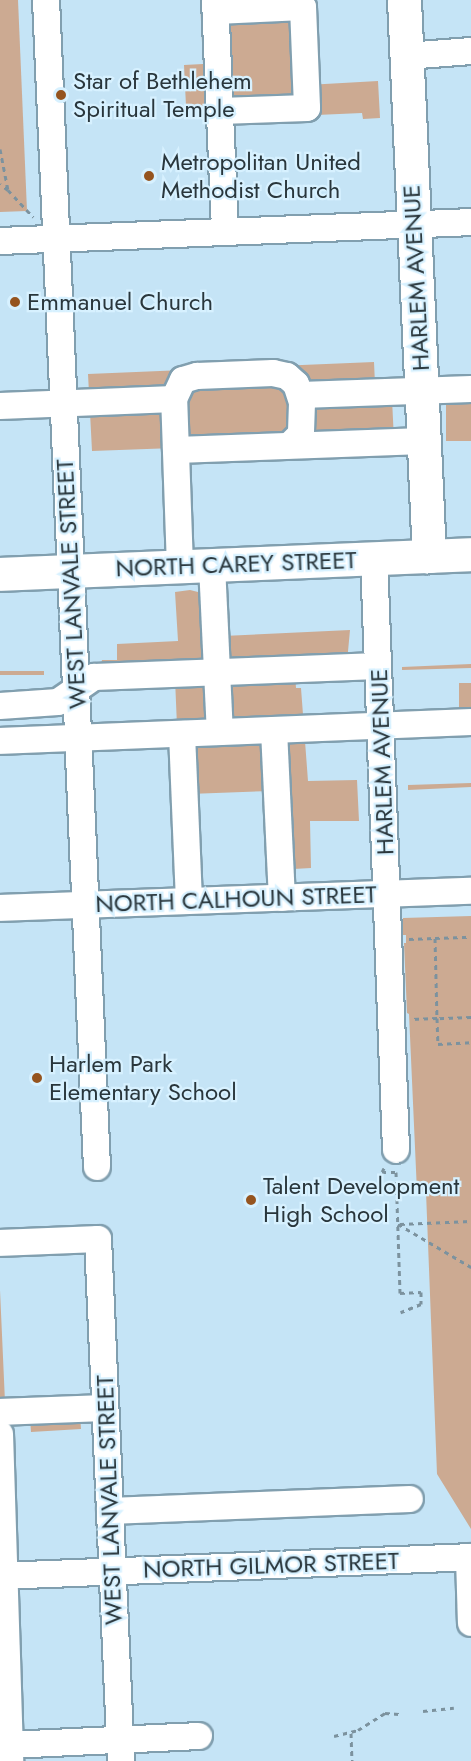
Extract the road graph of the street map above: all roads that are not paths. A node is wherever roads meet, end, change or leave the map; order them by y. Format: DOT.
graph roads {
  1 [pos="46,0"];
  2 [pos="404,0"];
  3 [pos="216,5"];
  4 [pos="471,51"];
  5 [pos="406,56"];
  6 [pos="220,111"];
  7 [pos="471,222"];
  8 [pos="414,224"];
  9 [pos="225,232"];
  10 [pos="56,239"];
  11 [pos="0,241"];
  12 [pos="471,388"];
  13 [pos="421,390"];
  14 [pos="301,395"];
  15 [pos="174,399"];
  16 [pos="63,403"];
  17 [pos="0,406"];
  18 [pos="424,441"];
  19 [pos="290,446"];
  20 [pos="176,450"];
  21 [pos="471,554"];
  22 [pos="429,556"];
  23 [pos="374,558"];
  24 [pos="212,565"];
  25 [pos="180,567"];
  26 [pos="71,571"];
  27 [pos="0,574"];
  28 [pos="378,666"];
  29 [pos="217,671"];
  30 [pos="76,688"];
  31 [pos="0,706"];
  32 [pos="471,722"];
  33 [pos="380,726"];
  34 [pos="274,730"];
  35 [pos="220,732"];
  36 [pos="182,734"];
  37 [pos="78,737"];
  38 [pos="0,741"];
  39 [pos="471,891"];
  40 [pos="387,894"];
  41 [pos="282,898"];
  42 [pos="189,900"];
  43 [pos="85,904"];
  44 [pos="0,908"];
  45 [pos="396,1150"];
  46 [pos="97,1167"];
  47 [pos="0,1243"];
  48 [pos="105,1408"];
  49 [pos="0,1412"];
  50 [pos="0,1434"];
  51 [pos="0,1466"];
  52 [pos="410,1499"];
  53 [pos="110,1511"];
  54 [pos="470,1557"];
  55 [pos="112,1571"];
  56 [pos="2,1576"];
  57 [pos="471,1623"];
  58 [pos="4,1686"];
  59 [pos="200,1736"];
  60 [pos="121,1750"];
  61 [pos="10,1753"];
  1 -- 10 [label="street, WEST LANVALE STREET"];
  2 -- 5 [label="main road, HARLEM AVENUE"];
  3 -- 6 [label="street"];
  3 -- 6 [label="street"];
  4 -- 5 [label="street"];
  5 -- 8 [label="main road, HARLEM AVENUE"];
  6 -- 9 [label="street"];
  7 -- 8 [label="street"];
  8 -- 9 [label="street"];
  8 -- 13 [label="main road, HARLEM AVENUE"];
  9 -- 10 [label="street"];
  10 -- 11 [label="street"];
  10 -- 16 [label="street, WEST LANVALE STREET"];
  12 -- 13 [label="street"];
  13 -- 14 [label="street"];
  13 -- 18 [label="main road, HARLEM AVENUE"];
  14 -- 15 [label="street"];
  14 -- 19 [label="street"];
  15 -- 16 [label="street"];
  15 -- 20 [label="street"];
  16 -- 17 [label="street"];
  16 -- 26 [label="street, WEST LANVALE STREET"];
  18 -- 19 [label="street"];
  18 -- 22 [label="main road, HARLEM AVENUE"];
  19 -- 20 [label="street"];
  20 -- 25 [label="street"];
  21 -- 22 [label="main road, NORTH CAREY STREET"];
  22 -- 23 [label="main road, NORTH CAREY STREET"];
  23 -- 24 [label="main road, NORTH CAREY STREET"];
  23 -- 28 [label="street, HARLEM AVENUE"];
  24 -- 25 [label="main road, NORTH CAREY STREET"];
  24 -- 29 [label="street"];
  25 -- 26 [label="main road, NORTH CAREY STREET"];
  26 -- 27 [label="main road, NORTH CAREY STREET"];
  26 -- 30 [label="street, WEST LANVALE STREET"];
  28 -- 29 [label="street"];
  28 -- 33 [label="street, HARLEM AVENUE"];
  29 -- 30 [label="street"];
  29 -- 35 [label="street"];
  30 -- 31 [label="street"];
  30 -- 37 [label="street, WEST LANVALE STREET"];
  32 -- 33 [label="street"];
  33 -- 34 [label="street"];
  33 -- 40 [label="street, HARLEM AVENUE"];
  34 -- 35 [label="street"];
  34 -- 41 [label="street"];
  35 -- 36 [label="street"];
  36 -- 37 [label="street"];
  36 -- 42 [label="street"];
  37 -- 38 [label="street"];
  37 -- 43 [label="street, WEST LANVALE STREET"];
  39 -- 40 [label="street, NORTH CALHOUN STREET"];
  40 -- 41 [label="street, NORTH CALHOUN STREET"];
  40 -- 45 [label="street, HARLEM AVENUE"];
  41 -- 42 [label="street, NORTH CALHOUN STREET"];
  42 -- 43 [label="street, NORTH CALHOUN STREET"];
  43 -- 44 [label="street, NORTH CALHOUN STREET"];
  43 -- 46 [label="street, WEST LANVALE STREET"];
  47 -- 48 [label="street, WEST LANVALE STREET"];
  48 -- 49 [label="street"];
  48 -- 53 [label="street, WEST LANVALE STREET"];
  50 -- 51 [label="street"];
  51 -- 56 [label="street"];
  52 -- 53 [label="street"];
  53 -- 55 [label="street, WEST LANVALE STREET"];
  54 -- 55 [label="street, NORTH GILMOR STREET"];
  54 -- 57 [label="street"];
  55 -- 56 [label="street, NORTH GILMOR STREET"];
  55 -- 60 [label="street, WEST LANVALE STREET"];
  56 -- 58 [label="street"];
  58 -- 61 [label="street"];
  59 -- 60 [label="street"];
  60 -- 61 [label="street"];
}
